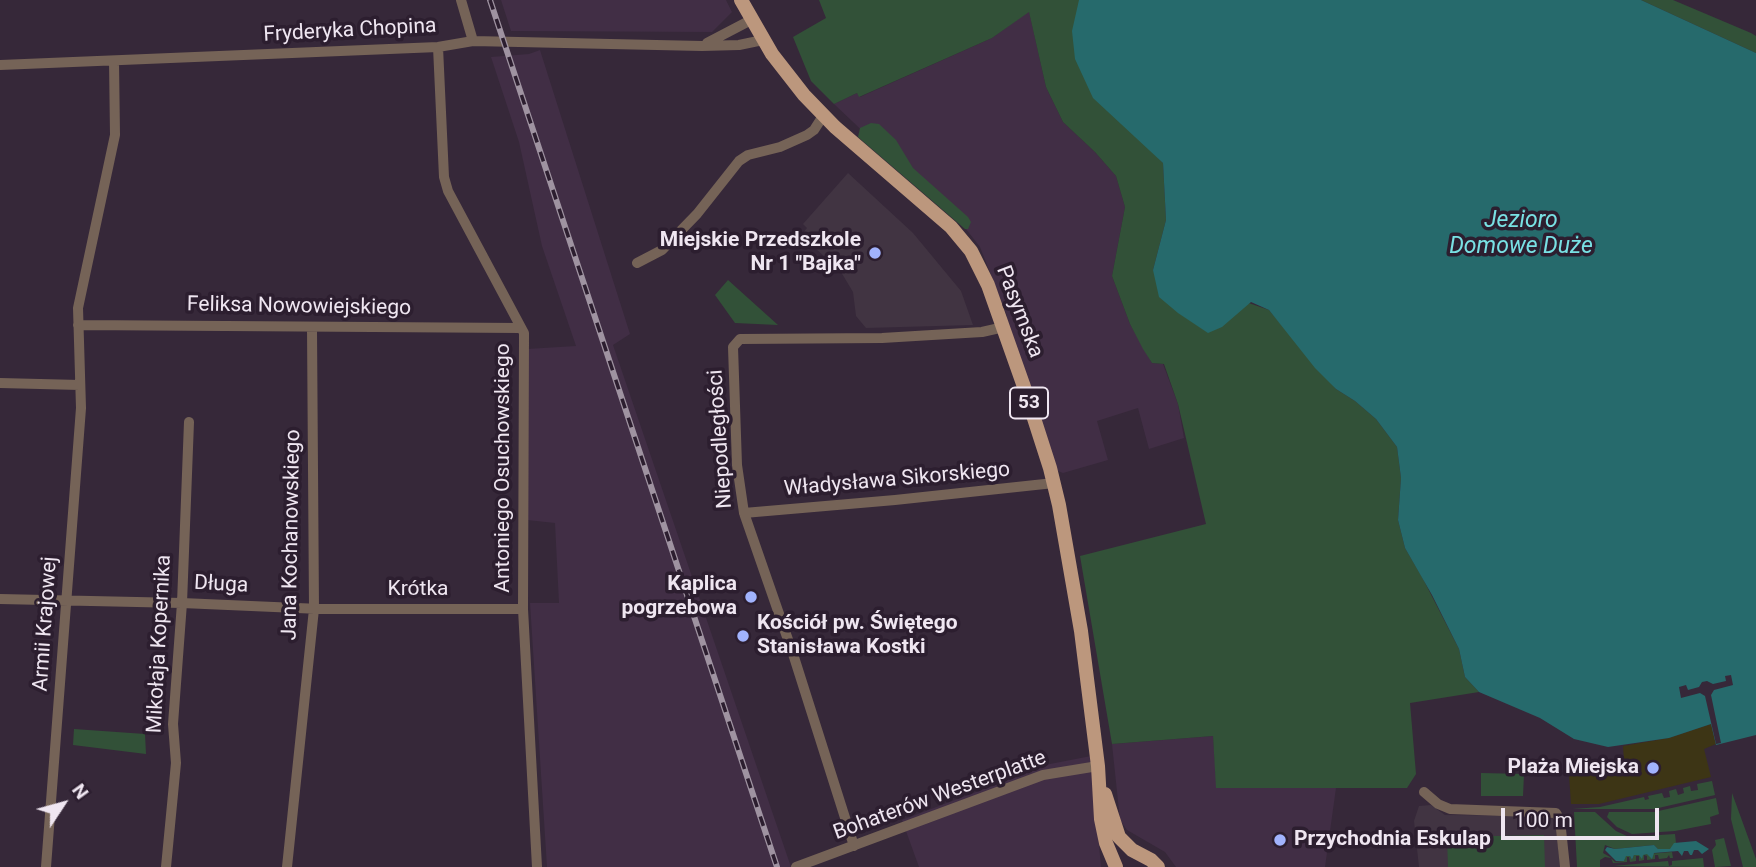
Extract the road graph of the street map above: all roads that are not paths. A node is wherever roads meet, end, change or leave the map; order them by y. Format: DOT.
graph roads {
  1 [pos="461,0"];
  2 [pos="741,0"];
  3 [pos="751,20"];
  4 [pos="763,40"];
  5 [pos="473,41"];
  6 [pos="702,46"];
  7 [pos="438,47"];
  8 [pos="114,61"];
  9 [pos="0,65"];
  10 [pos="824,116"];
  11 [pos="637,264"];
  12 [pos="78,325"];
  13 [pos="1004,327"];
  14 [pos="520,328"];
  15 [pos="312,329"];
  16 [pos="0,383"];
  17 [pos="79,385"];
  18 [pos="189,422"];
  19 [pos="1054,483"];
  20 [pos="744,513"];
  21 [pos="0,599"];
  22 [pos="68,600"];
  23 [pos="182,603"];
  24 [pos="314,609"];
  25 [pos="523,610"];
  26 [pos="1098,766"];
  27 [pos="1424,792"];
  28 [pos="855,846"];
  29 [pos="1140,855"];
  30 [pos="46,867"];
  31 [pos="166,867"];
  32 [pos="287,867"];
  33 [pos="537,867"];
  34 [pos="796,867"];
  35 [pos="1118,867"];
  36 [pos="1158,867"];
  37 [pos="1565,867"];
  1 -- 5 [label="street"];
  2 -- 3 [label="main road, Pasymska / 53"];
  3 -- 4 [label="main road, Pasymska / 53"];
  3 -- 6 [label="street, Fryderyka Chopina"];
  4 -- 6 [label="street, Fryderyka Chopina"];
  4 -- 10 [label="main road, Pasymska / 53"];
  5 -- 6 [label="street, Fryderyka Chopina"];
  5 -- 7 [label="street, Fryderyka Chopina"];
  7 -- 8 [label="street, Fryderyka Chopina"];
  7 -- 14 [label="street, Antoniego Osuchowskiego"];
  8 -- 9 [label="street, Fryderyka Chopina"];
  8 -- 12 [label="street, Armii Krajowej"];
  10 -- 11 [label="street"];
  10 -- 13 [label="main road, Pasymska / 53"];
  12 -- 15 [label="street, Feliksa Nowowiejskiego"];
  12 -- 17 [label="street, Armii Krajowej"];
  13 -- 19 [label="main road, Pasymska / 53"];
  13 -- 20 [label="street, Niepodległości"];
  14 -- 15 [label="street, Feliksa Nowowiejskiego"];
  14 -- 25 [label="street, Antoniego Osuchowskiego"];
  15 -- 24 [label="street, Jana Kochanowskiego"];
  16 -- 17 [label="street"];
  17 -- 22 [label="street, Armii Krajowej"];
  18 -- 23 [label="street, Mikołaja Kopernika"];
  19 -- 20 [label="street, Władysława Sikorskiego"];
  19 -- 26 [label="main road, Pasymska / 53"];
  20 -- 28 [label="street, Niepodległości"];
  21 -- 22 [label="street, Długa"];
  22 -- 23 [label="street, Długa"];
  22 -- 30 [label="street, Armii Krajowej"];
  23 -- 24 [label="street, Długa"];
  23 -- 31 [label="street, Mikołaja Kopernika"];
  24 -- 25 [label="street, Krótka"];
  24 -- 32 [label="street, Jana Kochanowskiego"];
  25 -- 33 [label="street, Antoniego Osuchowskiego"];
  26 -- 28 [label="street, Bohaterów Westerplatte"];
  26 -- 29 [label="main road, Pasymska / 53"];
  26 -- 35 [label="main road, Pasymska / 53"];
  27 -- 37 [label="street"];
  28 -- 34 [label="street, Bohaterów Westerplatte"];
  29 -- 35 [label="main road, 53"];
  29 -- 36 [label="main road, 53"];
}
